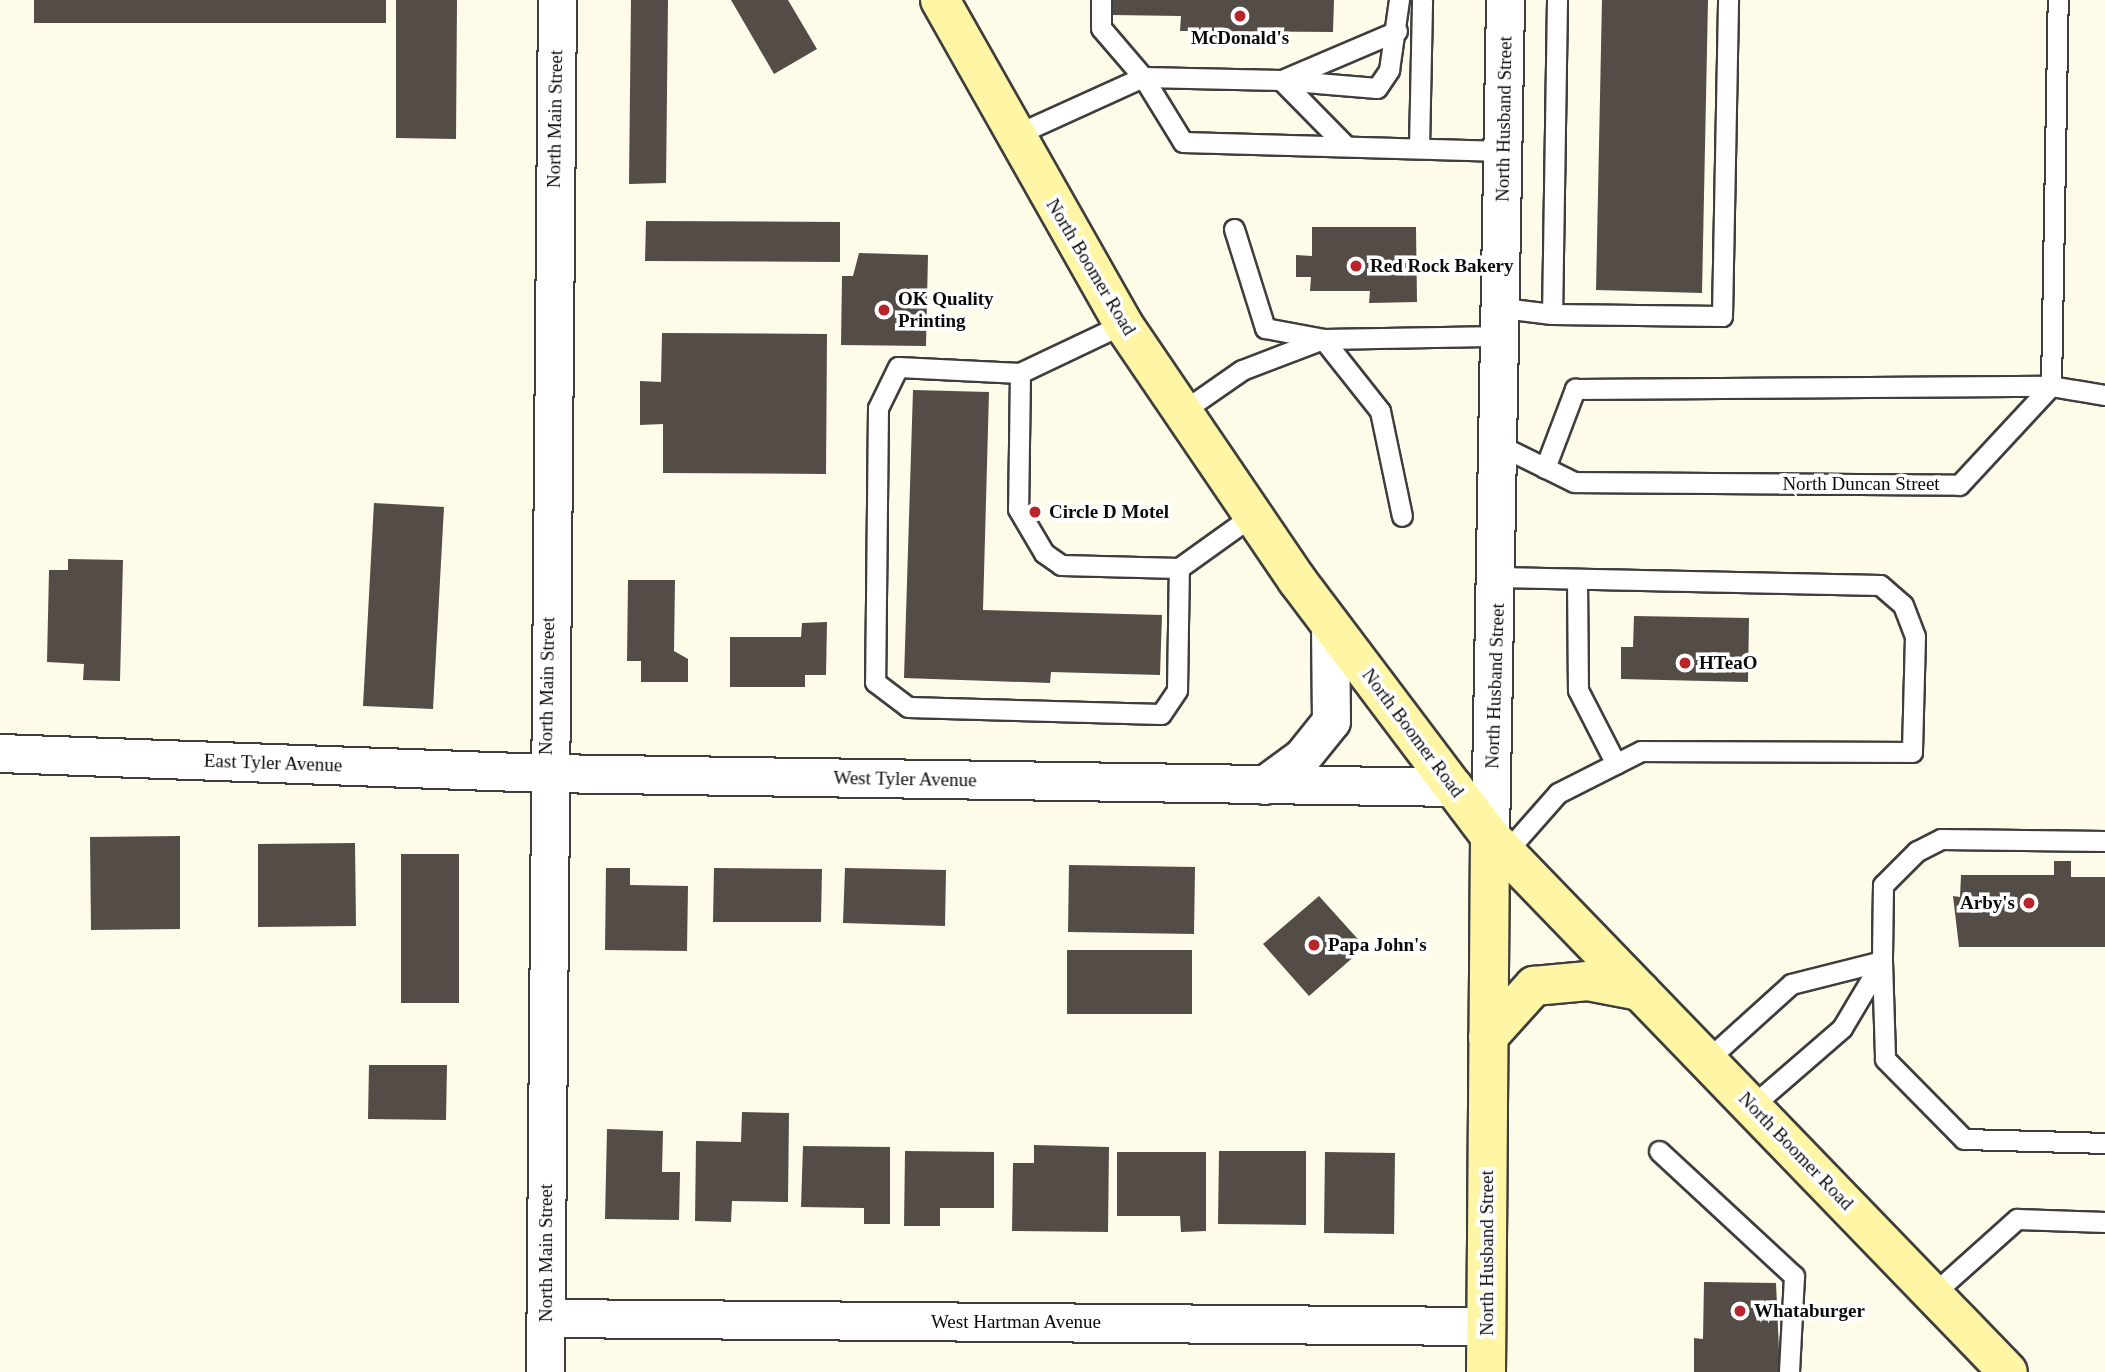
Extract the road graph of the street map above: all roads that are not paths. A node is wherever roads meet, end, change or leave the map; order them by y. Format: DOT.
graph roads {
  1 [pos="557,0"];
  2 [pos="940,0"];
  3 [pos="1101,0"];
  4 [pos="1399,0"];
  5 [pos="1422,0"];
  6 [pos="1506,0"];
  7 [pos="1557,0"];
  8 [pos="1728,0"];
  9 [pos="2058,0"];
  10 [pos="1397,31"];
  11 [pos="1143,77"];
  12 [pos="1281,80"];
  13 [pos="1013,136"];
  14 [pos="1344,144"];
  15 [pos="1419,147"];
  16 [pos="1503,150"];
  17 [pos="1234,229"];
  18 [pos="1552,314"];
  19 [pos="1502,323"];
  20 [pos="1123,324"];
  21 [pos="1323,339"];
  22 [pos="1020,373"];
  23 [pos="2052,386"];
  24 [pos="2105,396"];
  25 [pos="1183,411"];
  26 [pos="1501,446"];
  27 [pos="1545,468"];
  28 [pos="1253,515"];
  29 [pos="1402,516"];
  30 [pos="1179,568"];
  31 [pos="1497,577"];
  32 [pos="1577,579"];
  33 [pos="1331,625"];
  34 [pos="0,754"];
  35 [pos="1616,764"];
  36 [pos="545,773"];
  37 [pos="1264,785"];
  38 [pos="1454,787"];
  39 [pos="2105,841"];
  40 [pos="1498,844"];
  41 [pos="1917,851"];
  42 [pos="2105,853"];
  43 [pos="1882,961"];
  44 [pos="1640,991"];
  45 [pos="1488,1037"];
  46 [pos="1707,1060"];
  47 [pos="1752,1106"];
  48 [pos="2105,1143"];
  49 [pos="1659,1151"];
  50 [pos="2105,1222"];
  51 [pos="1933,1294"];
  52 [pos="546,1318"];
  53 [pos="1486,1326"];
  54 [pos="545,1372"];
  55 [pos="1486,1372"];
  56 [pos="1789,1372"];
  57 [pos="2008,1372"];
  1 -- 36 [label="street, North Main Street"];
  2 -- 13 [label="main road, North Boomer Road"];
  3 -- 11 [label="lane"];
  4 -- 10 [label="lane"];
  5 -- 15 [label="lane"];
  6 -- 16 [label="street, North Husband Street"];
  7 -- 18 [label="lane"];
  8 -- 18 [label="lane"];
  9 -- 23 [label="lane"];
  10 -- 12 [label="lane"];
  10 -- 12 [label="lane"];
  11 -- 12 [label="lane"];
  11 -- 13 [label="lane"];
  11 -- 14 [label="lane"];
  12 -- 14 [label="lane"];
  13 -- 20 [label="main road, North Boomer Road"];
  14 -- 15 [label="lane"];
  15 -- 16 [label="lane"];
  16 -- 19 [label="street, North Husband Street"];
  17 -- 21 [label="lane"];
  18 -- 19 [label="lane"];
  19 -- 21 [label="lane"];
  19 -- 26 [label="street, North Husband Street"];
  20 -- 22 [label="lane"];
  20 -- 25 [label="main road, North Boomer Road"];
  21 -- 25 [label="lane"];
  21 -- 29 [label="lane"];
  22 -- 30 [label="lane"];
  22 -- 30 [label="lane"];
  23 -- 24 [label="lane"];
  23 -- 27 [label="lane, North Duncan Street"];
  23 -- 27 [label="lane"];
  25 -- 28 [label="main road, North Boomer Road"];
  26 -- 27 [label="lane, North Duncan Street"];
  26 -- 31 [label="street, North Husband Street"];
  28 -- 30 [label="lane"];
  28 -- 33 [label="main road, North Boomer Road"];
  31 -- 32 [label="lane"];
  31 -- 40 [label="street, North Husband Street"];
  32 -- 35 [label="lane"];
  32 -- 35 [label="lane"];
  33 -- 37 [label="street"];
  33 -- 38 [label="main road, North Boomer Road"];
  34 -- 36 [label="street, East Tyler Avenue"];
  35 -- 40 [label="lane"];
  36 -- 37 [label="street, West Tyler Avenue"];
  36 -- 52 [label="street, North Main Street"];
  37 -- 38 [label="street, West Tyler Avenue"];
  38 -- 40 [label="main road, North Boomer Road"];
  39 -- 41 [label="lane"];
  40 -- 44 [label="main road, North Boomer Road"];
  40 -- 45 [label="main road, North Husband Street"];
  41 -- 42 [label="lane"];
  41 -- 43 [label="lane"];
  43 -- 46 [label="lane"];
  43 -- 47 [label="lane"];
  43 -- 48 [label="lane"];
  44 -- 45 [label="main road"];
  44 -- 46 [label="main road, North Boomer Road"];
  45 -- 53 [label="main road, North Husband Street"];
  46 -- 47 [label="main road, North Boomer Road"];
  47 -- 51 [label="main road, North Boomer Road"];
  49 -- 56 [label="lane"];
  50 -- 51 [label="lane"];
  51 -- 57 [label="main road, North Boomer Road"];
  52 -- 53 [label="street, West Hartman Avenue"];
  52 -- 54 [label="street, North Main Street"];
  53 -- 55 [label="main road, North Husband Street"];
}
